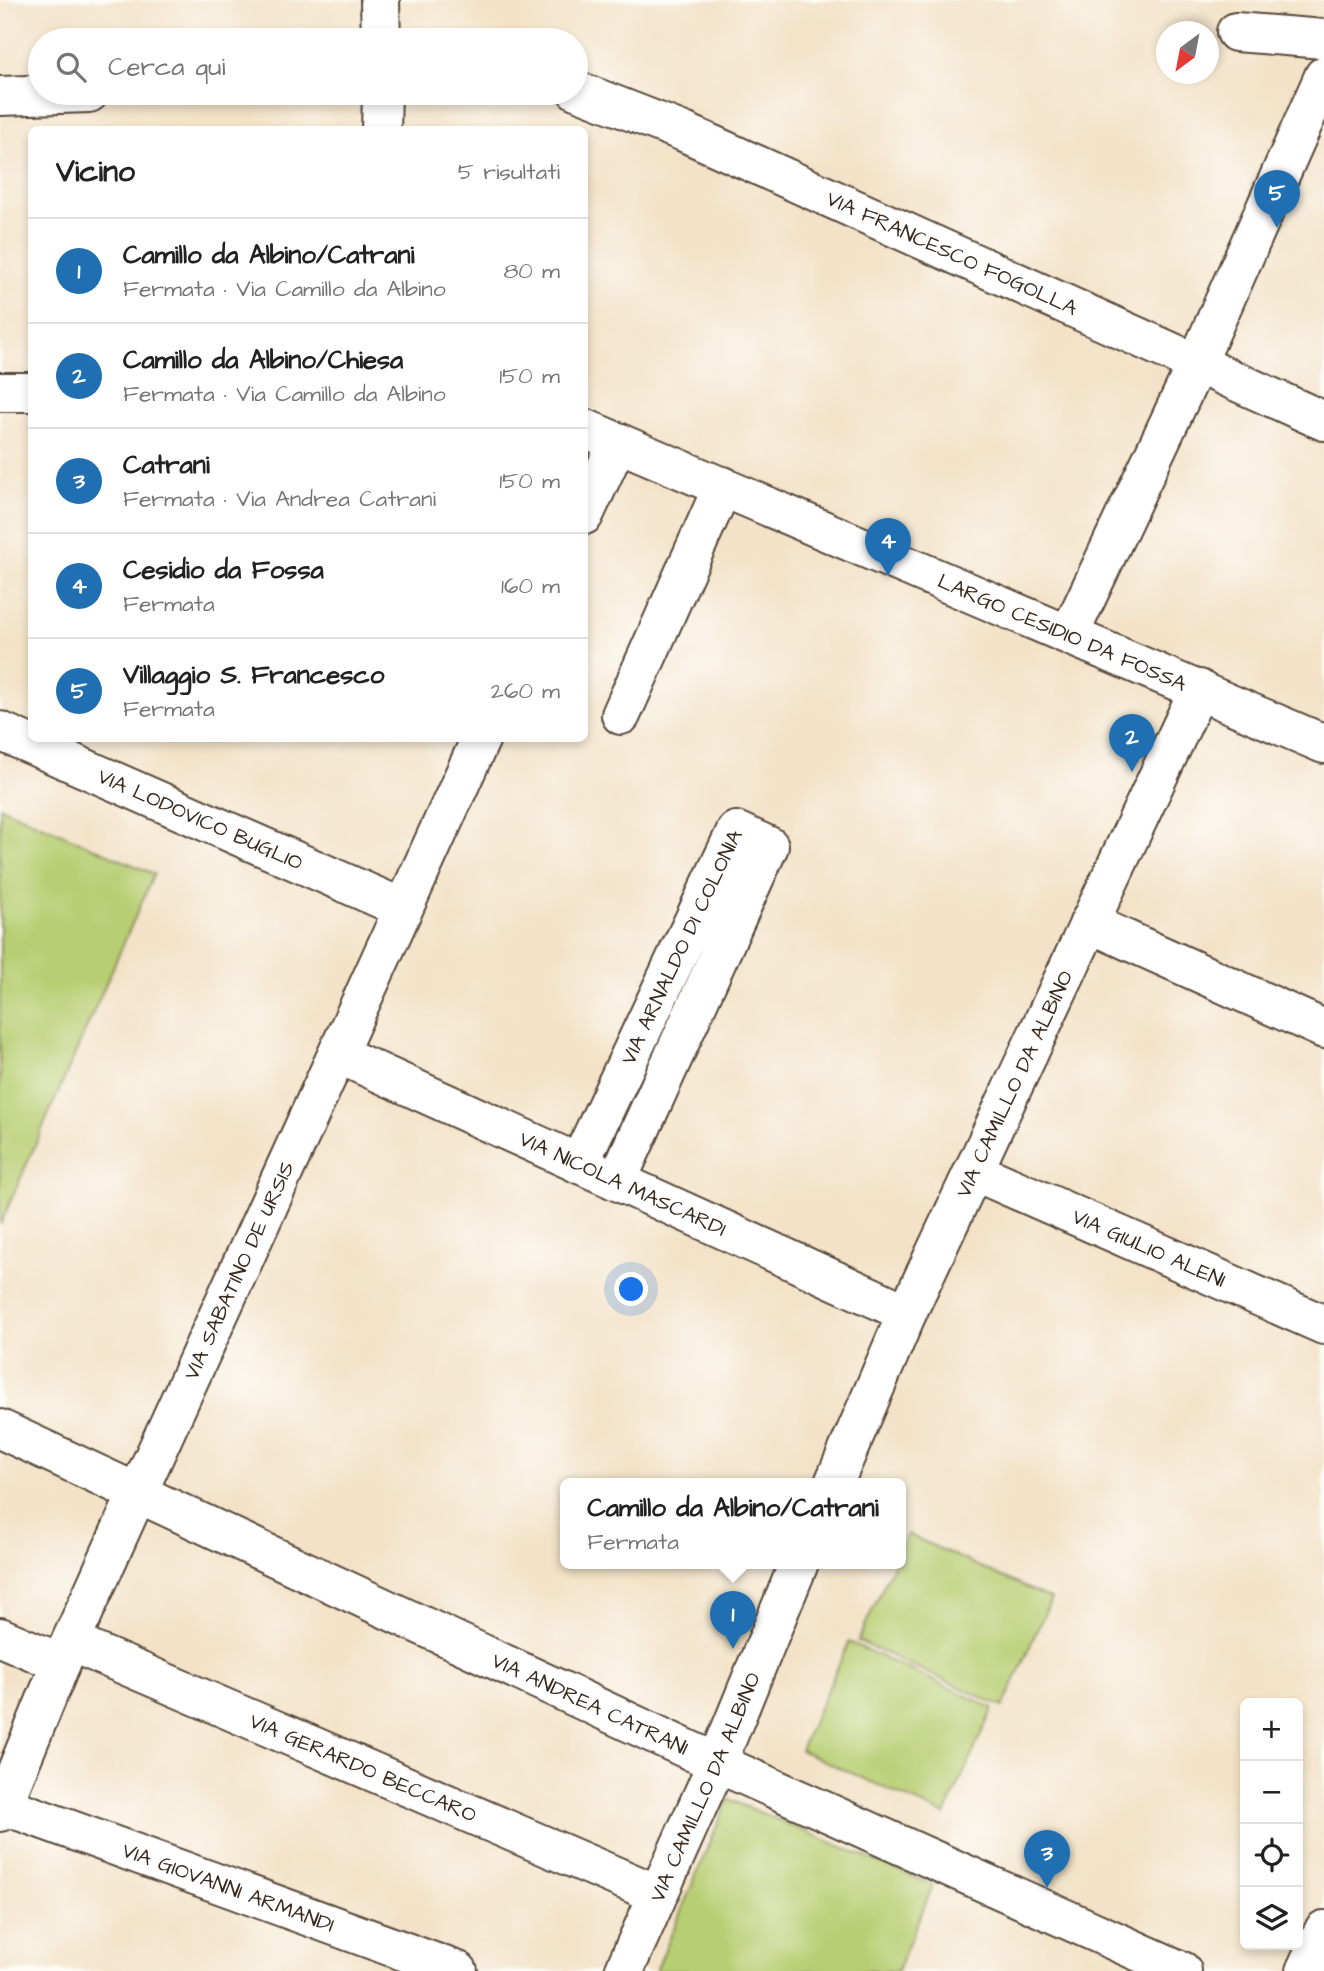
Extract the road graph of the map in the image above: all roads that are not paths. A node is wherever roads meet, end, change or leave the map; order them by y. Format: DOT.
graph roads {
  1 [pos="380,0"];
  2 [pos="381,28"];
  3 [pos="1236,32"];
  4 [pos="1324,39"];
  5 [pos="1324,76"];
  6 [pos="28,95"];
  7 [pos="588,95"];
  8 [pos="0,96"];
  9 [pos="382,105"];
  10 [pos="381,126"];
  11 [pos="1196,363"];
  12 [pos="28,392"];
  13 [pos="0,393"];
  14 [pos="1324,421"];
  15 [pos="601,435"];
  16 [pos="723,486"];
  17 [pos="588,496"];
  18 [pos="1070,633"];
  19 [pos="1199,689"];
  20 [pos="621,715"];
  21 [pos="0,731"];
  22 [pos="479,742"];
  23 [pos="1324,744"];
  24 [pos="402,908"];
  25 [pos="1089,923"];
  26 [pos="1324,1029"];
  27 [pos="338,1054"];
  28 [pos="579,1164"];
  29 [pos="976,1172"];
  30 [pos="617,1181"];
  31 [pos="907,1313"];
  32 [pos="1324,1325"];
  33 [pos="0,1429"];
  34 [pos="836,1478"];
  35 [pos="138,1492"];
  36 [pos="797,1569"];
  37 [pos="0,1637"];
  38 [pos="66,1653"];
  39 [pos="717,1763"];
  40 [pos="0,1807"];
  41 [pos="657,1894"];
  42 [pos="1324,1930"];
  43 [pos="458,1971"];
  44 [pos="624,1971"];
  45 [pos="1182,1971"];
  46 [pos="1305,1971"];
  1 -- 2 [label="street"];
  3 -- 4 [label="street"];
  5 -- 11 [label="street"];
  6 -- 8 [label="street"];
  7 -- 11 [label="street, VIA FRANCESCO FOGOLLA"];
  9 -- 10 [label="street"];
  11 -- 14 [label="street, VIA FRANCESCO FOGOLLA"];
  11 -- 18 [label="street"];
  12 -- 13 [label="street"];
  15 -- 16 [label="street, LARGO CESIDIO DA FOSSA"];
  15 -- 17 [label="street"];
  16 -- 18 [label="street, LARGO CESIDIO DA FOSSA"];
  16 -- 20 [label="street"];
  18 -- 19 [label="street, LARGO CESIDIO DA FOSSA"];
  19 -- 23 [label="street, LARGO CESIDIO DA FOSSA"];
  19 -- 25 [label="street, VIA CAMILLO DA ALBINO"];
  21 -- 24 [label="street, VIA LODOVICO BUGLIO"];
  22 -- 24 [label="street, VIA SABATINO DE URSIS"];
  24 -- 27 [label="street, VIA SABATINO DE URSIS"];
  25 -- 26 [label="street"];
  25 -- 29 [label="street, VIA CAMILLO DA ALBINO"];
  27 -- 28 [label="street, VIA NICOLA MASCARDI"];
  27 -- 35 [label="street, VIA SABATINO DE URSIS"];
  28 -- 30 [label="street, VIA NICOLA MASCARDI"];
  28 -- 30 [label="street, VIA ARNALDO DI COLONIA"];
  29 -- 31 [label="street, VIA CAMILLO DA ALBINO"];
  29 -- 32 [label="street, VIA GIULIO ALENI"];
  30 -- 31 [label="street, VIA NICOLA MASCARDI"];
  31 -- 34 [label="street, VIA CAMILLO DA ALBINO"];
  33 -- 35 [label="street, VIA ANDREA CATRANI"];
  35 -- 38 [label="street, VIA SABATINO DE URSIS"];
  35 -- 39 [label="street, VIA ANDREA CATRANI"];
  36 -- 39 [label="street, VIA CAMILLO DA ALBINO"];
  37 -- 38 [label="street, VIA GERARDO BECCARO"];
  38 -- 40 [label="street, VIA SABATINO DE URSIS"];
  38 -- 41 [label="street, VIA GERARDO BECCARO"];
  39 -- 41 [label="street, VIA CAMILLO DA ALBINO"];
  39 -- 45 [label="street, VIA ANDREA CATRANI"];
  40 -- 43 [label="street, VIA GIOVANNI ARMANDI"];
  41 -- 44 [label="street, VIA CAMILLO DA ALBINO"];
  42 -- 46 [label="street"];
}
